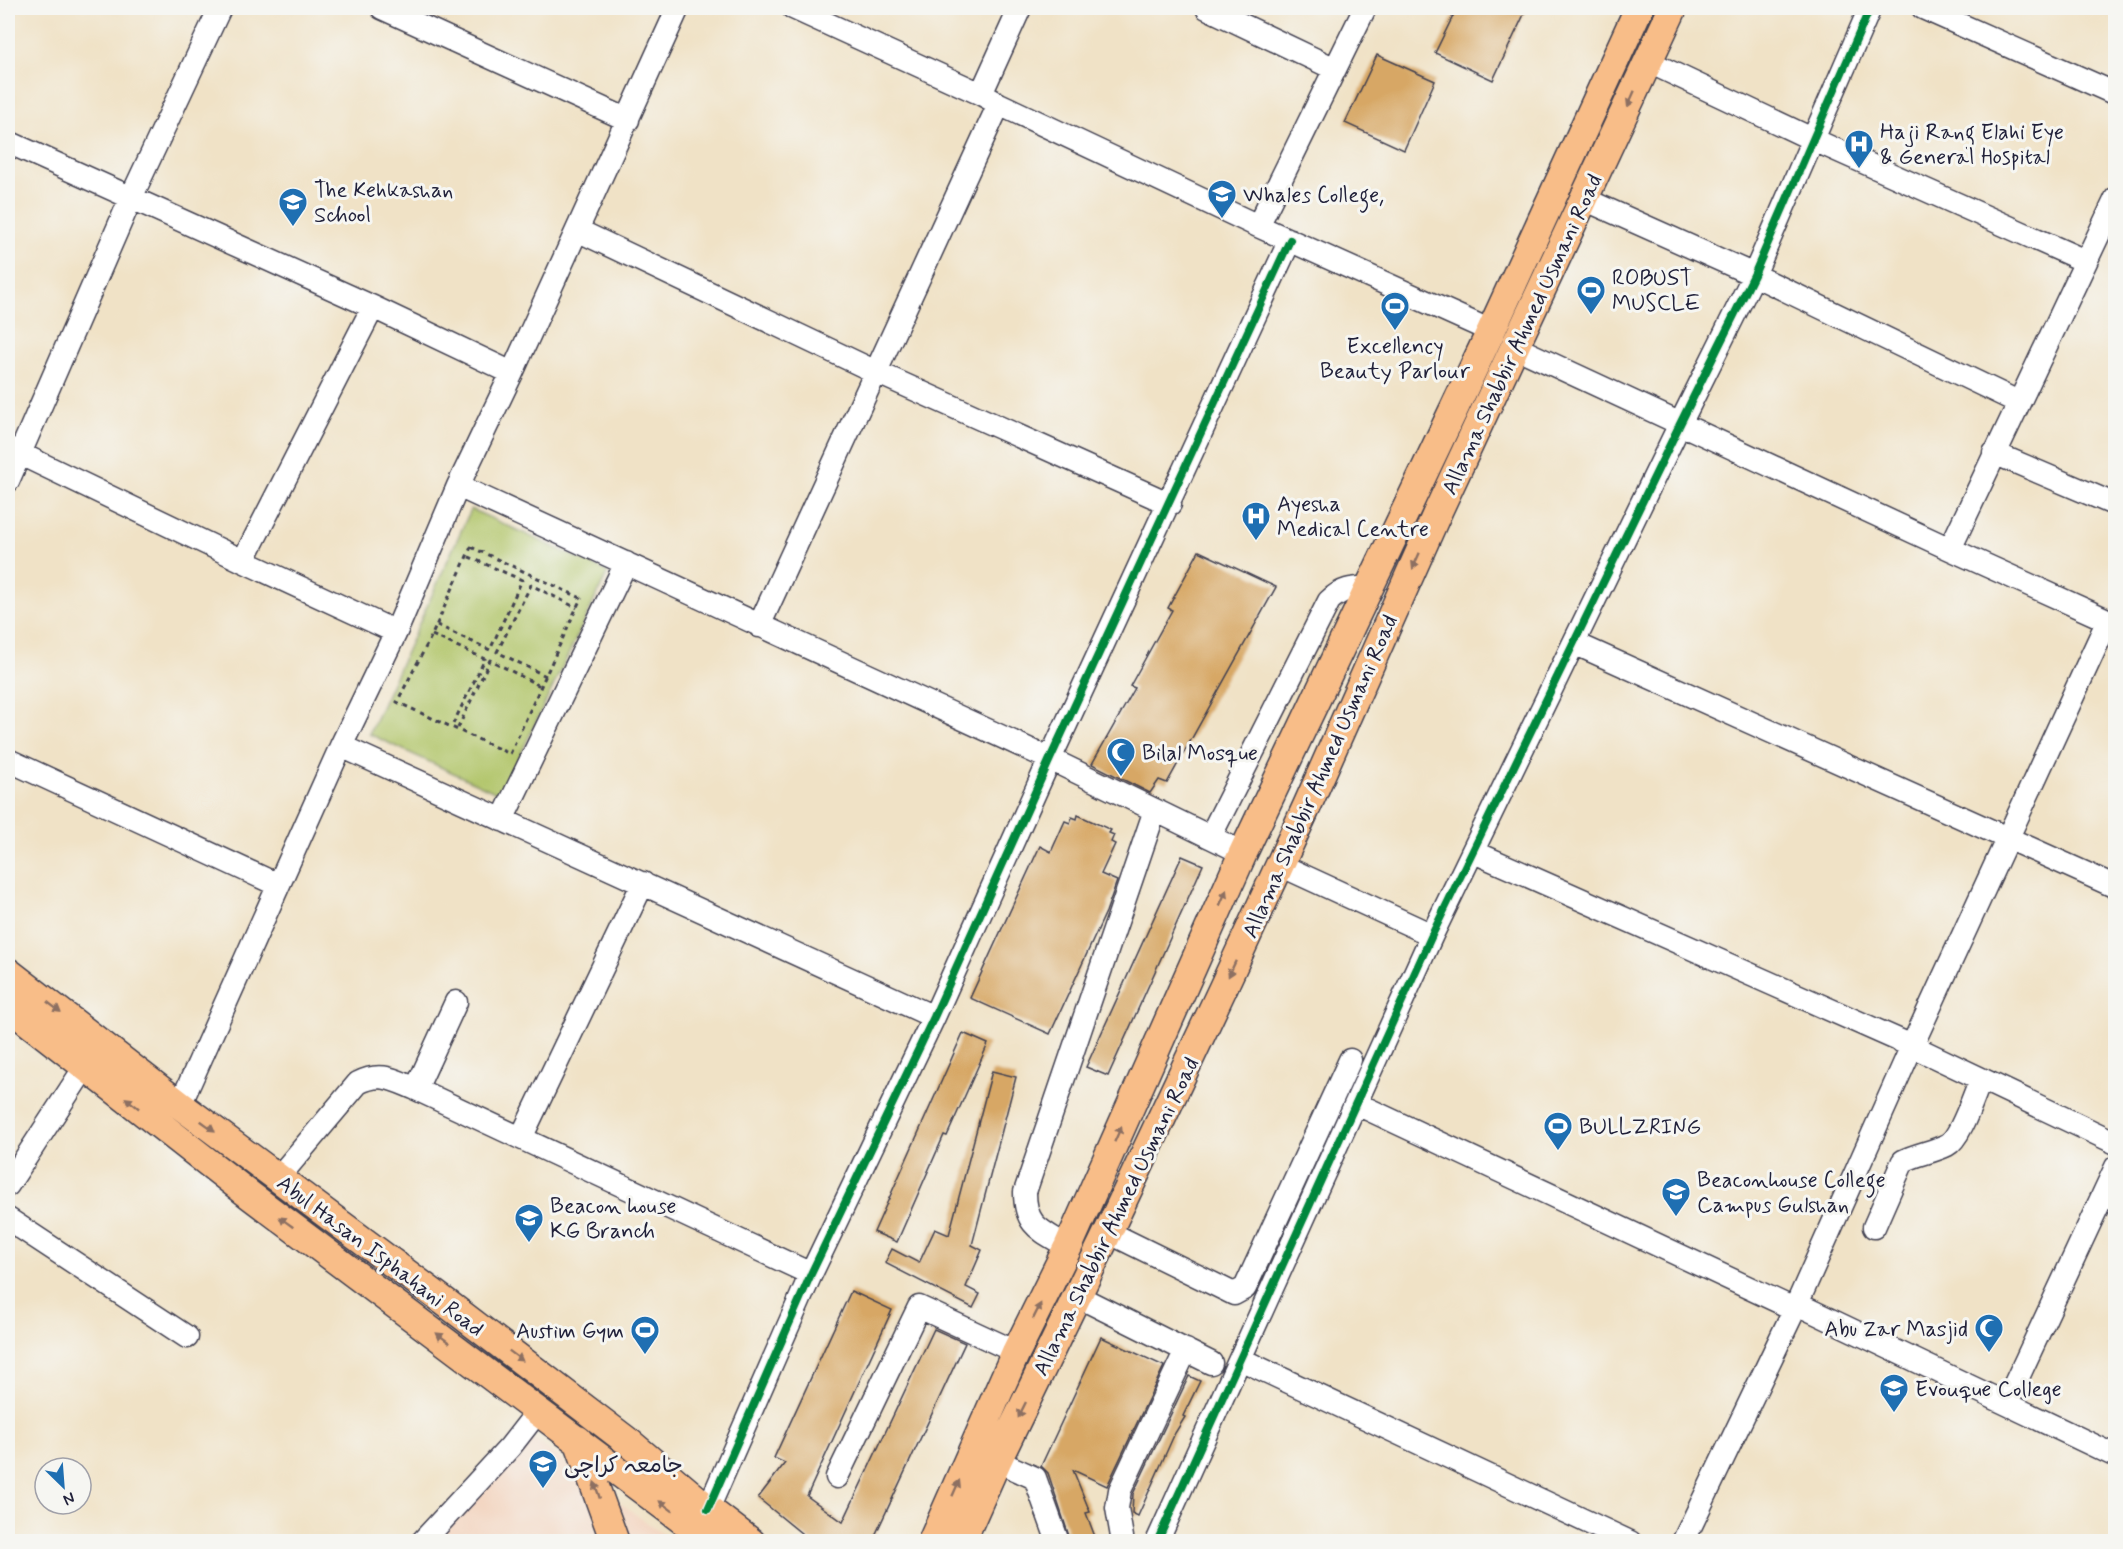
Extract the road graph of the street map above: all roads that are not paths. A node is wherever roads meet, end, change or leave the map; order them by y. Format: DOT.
graph roads {
  1 [pos="220,8"];
  2 [pos="382,8"];
  3 [pos="678,8"];
  4 [pos="793,8"];
  5 [pos="1020,8"];
  6 [pos="1207,8"];
  7 [pos="1365,8"];
  8 [pos="1639,8"];
  9 [pos="1673,8"];
  10 [pos="1870,8"];
  11 [pos="1923,8"];
  12 [pos="1647,61"];
  13 [pos="1335,69"];
  14 [pos="2115,94"];
  15 [pos="990,99"];
  16 [pos="628,120"];
  17 [pos="1814,140"];
  18 [pos="8,142"];
  19 [pos="131,198"];
  20 [pos="1584,199"];
  21 [pos="2114,204"];
  22 [pos="1258,226"];
  23 [pos="577,230"];
  24 [pos="1290,240"];
  25 [pos="2085,261"];
  26 [pos="1754,275"];
  27 [pos="373,307"];
  28 [pos="1491,331"];
  29 [pos="1515,347"];
  30 [pos="876,372"];
  31 [pos="512,374"];
  32 [pos="2018,402"];
  33 [pos="1680,424"];
  34 [pos="14,451"];
  35 [pos="1994,453"];
  36 [pos="8,481"];
  37 [pos="458,486"];
  38 [pos="1170,504"];
  39 [pos="2115,505"];
  40 [pos="1950,549"];
  41 [pos="243,561"];
  42 [pos="626,563"];
  43 [pos="1371,587"];
  44 [pos="2112,622"];
  45 [pos="759,626"];
  46 [pos="396,632"];
  47 [pos="1574,643"];
  48 [pos="341,746"];
  49 [pos="1050,759"];
  50 [pos="8,760"];
  51 [pos="1155,810"];
  52 [pos="502,820"];
  53 [pos="1210,837"];
  54 [pos="2008,837"];
  55 [pos="1474,852"];
  56 [pos="1243,853"];
  57 [pos="1280,865"];
  58 [pos="644,883"];
  59 [pos="278,885"];
  60 [pos="2115,887"];
  61 [pos="1432,935"];
  62 [pos="8,972"];
  63 [pos="456,1002"];
  64 [pos="8,1006"];
  65 [pos="934,1017"];
  66 [pos="1912,1046"];
  67 [pos="1350,1060"];
  68 [pos="85,1067"];
  69 [pos="1981,1079"];
  70 [pos="416,1089"];
  71 [pos="1357,1104"];
  72 [pos="180,1105"];
  73 [pos="521,1138"];
  74 [pos="2115,1143"];
  75 [pos="2115,1167"];
  76 [pos="278,1178"];
  77 [pos="8,1185"];
  78 [pos="8,1219"];
  79 [pos="1874,1227"];
  80 [pos="1108,1232"];
  81 [pos="1068,1246"];
  82 [pos="811,1274"];
  83 [pos="1077,1296"];
  84 [pos="1796,1306"];
  85 [pos="187,1337"];
  86 [pos="1186,1350"];
  87 [pos="1016,1352"];
  88 [pos="1240,1359"];
  89 [pos="1211,1363"];
  90 [pos="2006,1403"];
  91 [pos="538,1411"];
  92 [pos="578,1440"];
  93 [pos="2115,1456"];
  94 [pos="997,1461"];
  95 [pos="837,1477"];
  96 [pos="708,1509"];
  97 [pos="1122,1537"];
  98 [pos="422,1542"];
  99 [pos="615,1542"];
  100 [pos="712,1542"];
  101 [pos="751,1542"];
  102 [pos="932,1542"];
  103 [pos="961,1542"];
  104 [pos="1058,1542"];
  105 [pos="1157,1542"];
  106 [pos="1630,1542"];
  107 [pos="1683,1542"];
  1 -- 19 [label="street"];
  2 -- 16 [label="street"];
  3 -- 16 [label="street"];
  4 -- 15 [label="street"];
  5 -- 15 [label="street"];
  6 -- 13 [label="street"];
  7 -- 13 [label="street"];
  8 -- 28 [label="main road, Allama Shabbir Ahmed Usmani Road"];
  9 -- 12 [label="main road, Allama Shabbir Ahmed Usmani Road"];
  10 -- 17 [label="street"];
  11 -- 14 [label="street"];
  12 -- 17 [label="street"];
  12 -- 20 [label="main road, Allama Shabbir Ahmed Usmani Road, one-way"];
  13 -- 22 [label="street"];
  15 -- 22 [label="street"];
  15 -- 30 [label="street"];
  16 -- 23 [label="street"];
  17 -- 25 [label="street"];
  17 -- 26 [label="street"];
  18 -- 19 [label="street"];
  19 -- 27 [label="street"];
  19 -- 34 [label="street"];
  20 -- 26 [label="street"];
  20 -- 29 [label="main road, Allama Shabbir Ahmed Usmani Road"];
  21 -- 25 [label="street"];
  22 -- 24 [label="street"];
  23 -- 30 [label="street"];
  23 -- 31 [label="street"];
  24 -- 28 [label="street"];
  24 -- 38 [label="street"];
  25 -- 32 [label="street"];
  26 -- 32 [label="street"];
  26 -- 33 [label="street"];
  27 -- 31 [label="street"];
  27 -- 41 [label="street"];
  28 -- 43 [label="main road, Allama Shabbir Ahmed Usmani Road"];
  29 -- 33 [label="street"];
  29 -- 57 [label="main road, Allama Shabbir Ahmed Usmani Road, one-way"];
  30 -- 38 [label="street"];
  30 -- 45 [label="street"];
  31 -- 37 [label="street"];
  32 -- 35 [label="street"];
  33 -- 40 [label="street"];
  33 -- 47 [label="street"];
  34 -- 36 [label="street"];
  34 -- 41 [label="street"];
  35 -- 39 [label="street"];
  35 -- 40 [label="street"];
  37 -- 42 [label="street"];
  37 -- 46 [label="street"];
  38 -- 49 [label="street"];
  40 -- 44 [label="street"];
  41 -- 46 [label="street"];
  42 -- 45 [label="street"];
  42 -- 52 [label="street"];
  43 -- 53 [label="street"];
  43 -- 56 [label="main road, Allama Shabbir Ahmed Usmani Road"];
  44 -- 54 [label="street"];
  45 -- 49 [label="street"];
  46 -- 48 [label="street"];
  47 -- 54 [label="street"];
  47 -- 55 [label="street"];
  48 -- 52 [label="street"];
  48 -- 59 [label="street"];
  49 -- 51 [label="street"];
  49 -- 65 [label="street"];
  50 -- 59 [label="street"];
  51 -- 53 [label="street"];
  51 -- 81 [label="street"];
  52 -- 58 [label="street"];
  53 -- 56 [label="street"];
  54 -- 60 [label="street"];
  54 -- 66 [label="street"];
  55 -- 61 [label="street"];
  55 -- 66 [label="street"];
  81 -- 56 [label="main road, Allama Shabbir Ahmed Usmani Road, one-way"];
  57 -- 61 [label="street"];
  57 -- 80 [label="main road, Allama Shabbir Ahmed Usmani Road, one-way"];
  58 -- 65 [label="street"];
  58 -- 73 [label="street"];
  59 -- 72 [label="street"];
  61 -- 71 [label="street"];
  62 -- 72 [label="main road, Abul Hasan Isphahani Road, one-way"];
  63 -- 70 [label="street"];
  64 -- 68 [label="main road, Abul Hasan Isphahani Road"];
  65 -- 82 [label="street"];
  66 -- 69 [label="street"];
  66 -- 84 [label="street"];
  67 -- 80 [label="street"];
  68 -- 77 [label="street"];
  91 -- 68 [label="main road, Abul Hasan Isphahani Road, one-way"];
  69 -- 74 [label="street"];
  69 -- 79 [label="street"];
  70 -- 73 [label="street"];
  70 -- 76 [label="street"];
  71 -- 84 [label="street"];
  71 -- 88 [label="street"];
  72 -- 76 [label="main road, Abul Hasan Isphahani Road, one-way"];
  73 -- 82 [label="street"];
  75 -- 90 [label="street"];
  76 -- 96 [label="main road, Abul Hasan Isphahani Road, one-way"];
  78 -- 85 [label="street"];
  80 -- 83 [label="main road, Allama Shabbir Ahmed Usmani Road"];
  87 -- 81 [label="main road, Allama Shabbir Ahmed Usmani Road, one-way"];
  82 -- 96 [label="street"];
  83 -- 86 [label="street"];
  83 -- 94 [label="main road, Allama Shabbir Ahmed Usmani Road, one-way"];
  84 -- 90 [label="street"];
  84 -- 107 [label="street"];
  86 -- 89 [label="street"];
  86 -- 97 [label="street"];
  87 -- 95 [label="street"];
  102 -- 87 [label="main road, Allama Shabbir Ahmed Usmani Road, one-way"];
  88 -- 105 [label="street"];
  88 -- 106 [label="street"];
  90 -- 93 [label="street"];
  91 -- 92 [label="main road, Abul Hasan Isphahani Road"];
  91 -- 98 [label="street"];
  99 -- 92 [label="main road, one-way"];
  100 -- 92 [label="main road, Abul Hasan Isphahani Road, one-way"];
  94 -- 103 [label="main road, Allama Shabbir Ahmed Usmani Road"];
  94 -- 104 [label="street"];
  96 -- 101 [label="main road, Abul Hasan Isphahani Road"];
}
